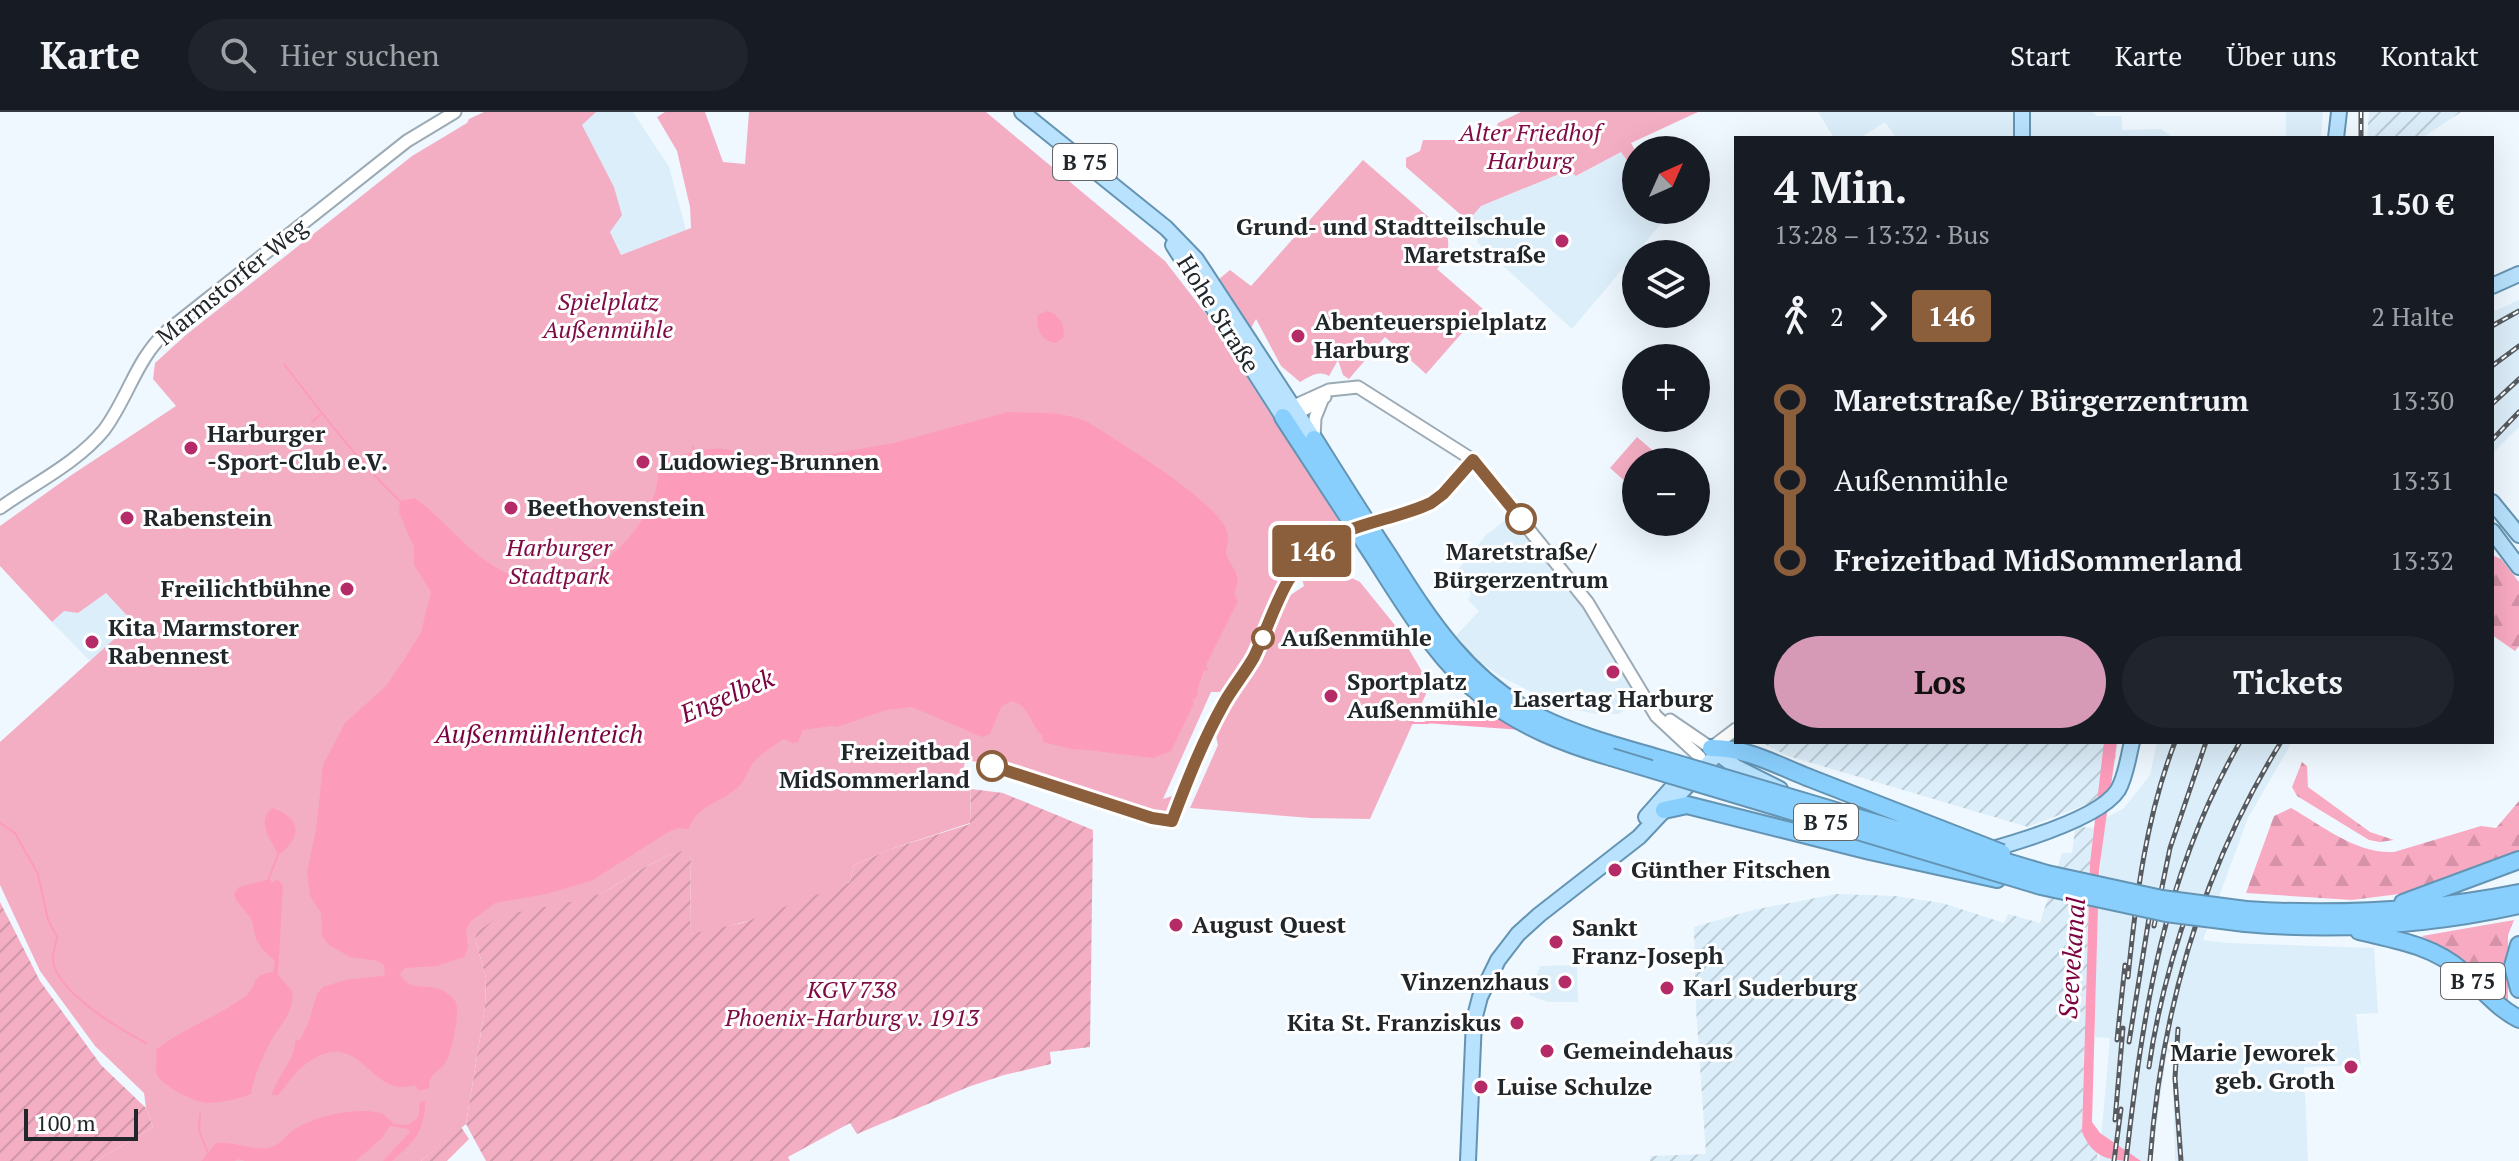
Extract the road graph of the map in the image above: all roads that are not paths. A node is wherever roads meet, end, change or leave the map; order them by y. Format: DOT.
graph roads {
  1 [pos="455,112"];
  2 [pos="1022,112"];
  3 [pos="2022,112"];
  4 [pos="2339,112"];
  5 [pos="2022,136"];
  6 [pos="2336,136"];
  7 [pos="2519,274"];
  8 [pos="2494,285"];
  9 [pos="1337,389"];
  10 [pos="1323,398"];
  11 [pos="1291,412"];
  12 [pos="1314,439"];
  13 [pos="2496,506"];
  14 [pos="0,508"];
  15 [pos="1356,517"];
  16 [pos="2515,530"];
  17 [pos="2494,534"];
  18 [pos="2519,567"];
  19 [pos="1734,731"];
  20 [pos="1751,744"];
  21 [pos="2132,744"];
  22 [pos="1716,751"];
  23 [pos="1760,759"];
  24 [pos="1664,810"];
  25 [pos="1609,859"];
  26 [pos="2519,860"];
  27 [pos="2044,880"];
  28 [pos="2519,893"];
  29 [pos="2519,905"];
  30 [pos="2375,913"];
  31 [pos="2246,917"];
  32 [pos="2338,926"];
  33 [pos="2519,945"];
  34 [pos="2519,989"];
  35 [pos="2519,1019"];
  36 [pos="1468,1161"];
  1 -- 14 [label="street, Marmstorfer Weg"];
  2 -- 11 [label="main road, Hohe Straße / B 75"];
  3 -- 5 [label="main road"];
  4 -- 6 [label="main road"];
  7 -- 8 [label="main road"];
  9 -- 10 [label="street"];
  9 -- 11 [label="street"];
  9 -- 22 [label="street"];
  10 -- 11 [label="street"];
  10 -- 12 [label="street"];
  11 -- 12 [label="main road, B 75"];
  11 -- 15 [label="highway, B 75"];
  12 -- 15 [label="highway, B 75"];
  13 -- 16 [label="main road"];
  15 -- 27 [label="highway, B 75, bridge"];
  17 -- 18 [label="main road"];
  19 -- 22 [label="street"];
  20 -- 23 [label="highway"];
  21 -- 22 [label="main road"];
  22 -- 23 [label="highway, B 75"];
  22 -- 24 [label="main road"];
  22 -- 25 [label="main road"];
  23 -- 27 [label="highway, B 75, bridge"];
  24 -- 25 [label="main road"];
  24 -- 27 [label="highway, B 75, bridge"];
  25 -- 36 [label="main road"];
  26 -- 30 [label="highway, B 75"];
  27 -- 31 [label="highway, B 75, bridge"];
  28 -- 30 [label="highway, B 75"];
  29 -- 32 [label="highway, B 75"];
  30 -- 31 [label="highway, B 75"];
  31 -- 32 [label="highway, B 75"];
  32 -- 35 [label="highway, B 75"];
  33 -- 34 [label="highway, B 75"];
}
